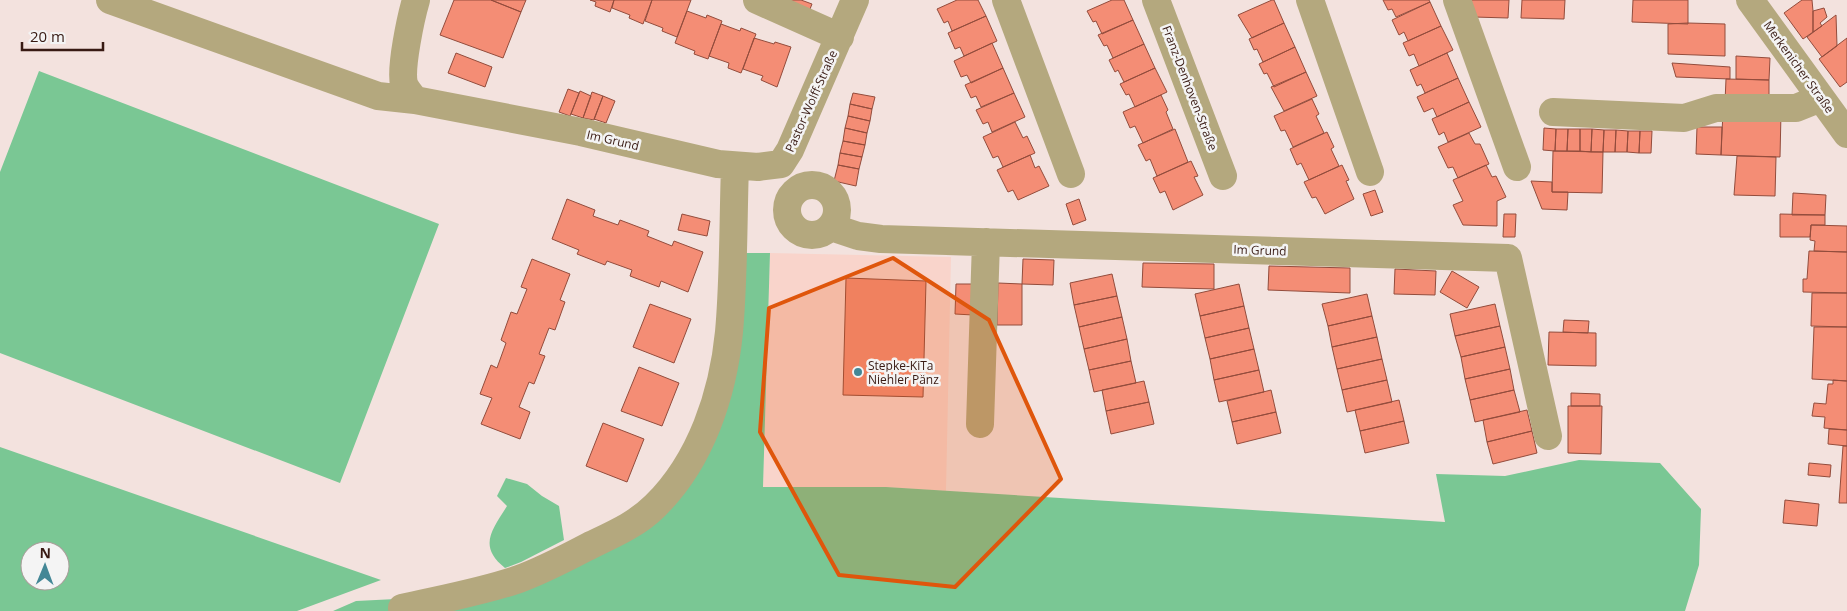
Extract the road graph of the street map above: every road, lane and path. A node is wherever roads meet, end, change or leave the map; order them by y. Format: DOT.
graph roads {
  1 [pos="110,0"];
  2 [pos="416,0"];
  3 [pos="757,0"];
  4 [pos="855,0"];
  5 [pos="1006,0"];
  6 [pos="1156,0"];
  7 [pos="1310,0"];
  8 [pos="1458,0"];
  9 [pos="1750,0"];
  10 [pos="840,37"];
  11 [pos="1821,98"];
  12 [pos="415,100"];
  13 [pos="1553,112"];
  14 [pos="1847,134"];
  15 [pos="781,164"];
  16 [pos="735,166"];
  17 [pos="1517,167"];
  18 [pos="1370,172"];
  19 [pos="1071,174"];
  20 [pos="1223,176"];
  21 [pos="802,187"];
  22 [pos="831,227"];
  23 [pos="986,242"];
  24 [pos="980,424"];
  25 [pos="1548,436"];
  26 [pos="402,608"];
  1 -- 12 [label="street, Im Grund"];
  2 -- 12 [label="street"];
  3 -- 10 [label="street, Pastor-Wolff-Straße"];
  4 -- 10 [label="street, Pastor-Wolff-Straße"];
  5 -- 19 [label="street"];
  6 -- 20 [label="street, Franz-Denhoven-Straße"];
  7 -- 18 [label="street"];
  8 -- 17 [label="street"];
  9 -- 11 [label="street, Merkenicher Straße"];
  10 -- 15 [label="street, Pastor-Wolff-Straße"];
  11 -- 13 [label="street"];
  11 -- 14 [label="street, Merkenicher Straße"];
  12 -- 16 [label="street, Im Grund"];
  15 -- 16 [label="street, Im Grund"];
  15 -- 21 [label="street"];
  16 -- 26 [label="street"];
  21 -- 22 [label="street"];
  21 -- 22 [label="street"];
  22 -- 23 [label="street, Im Grund"];
  23 -- 24 [label="street"];
  23 -- 25 [label="street, Im Grund"];
}
